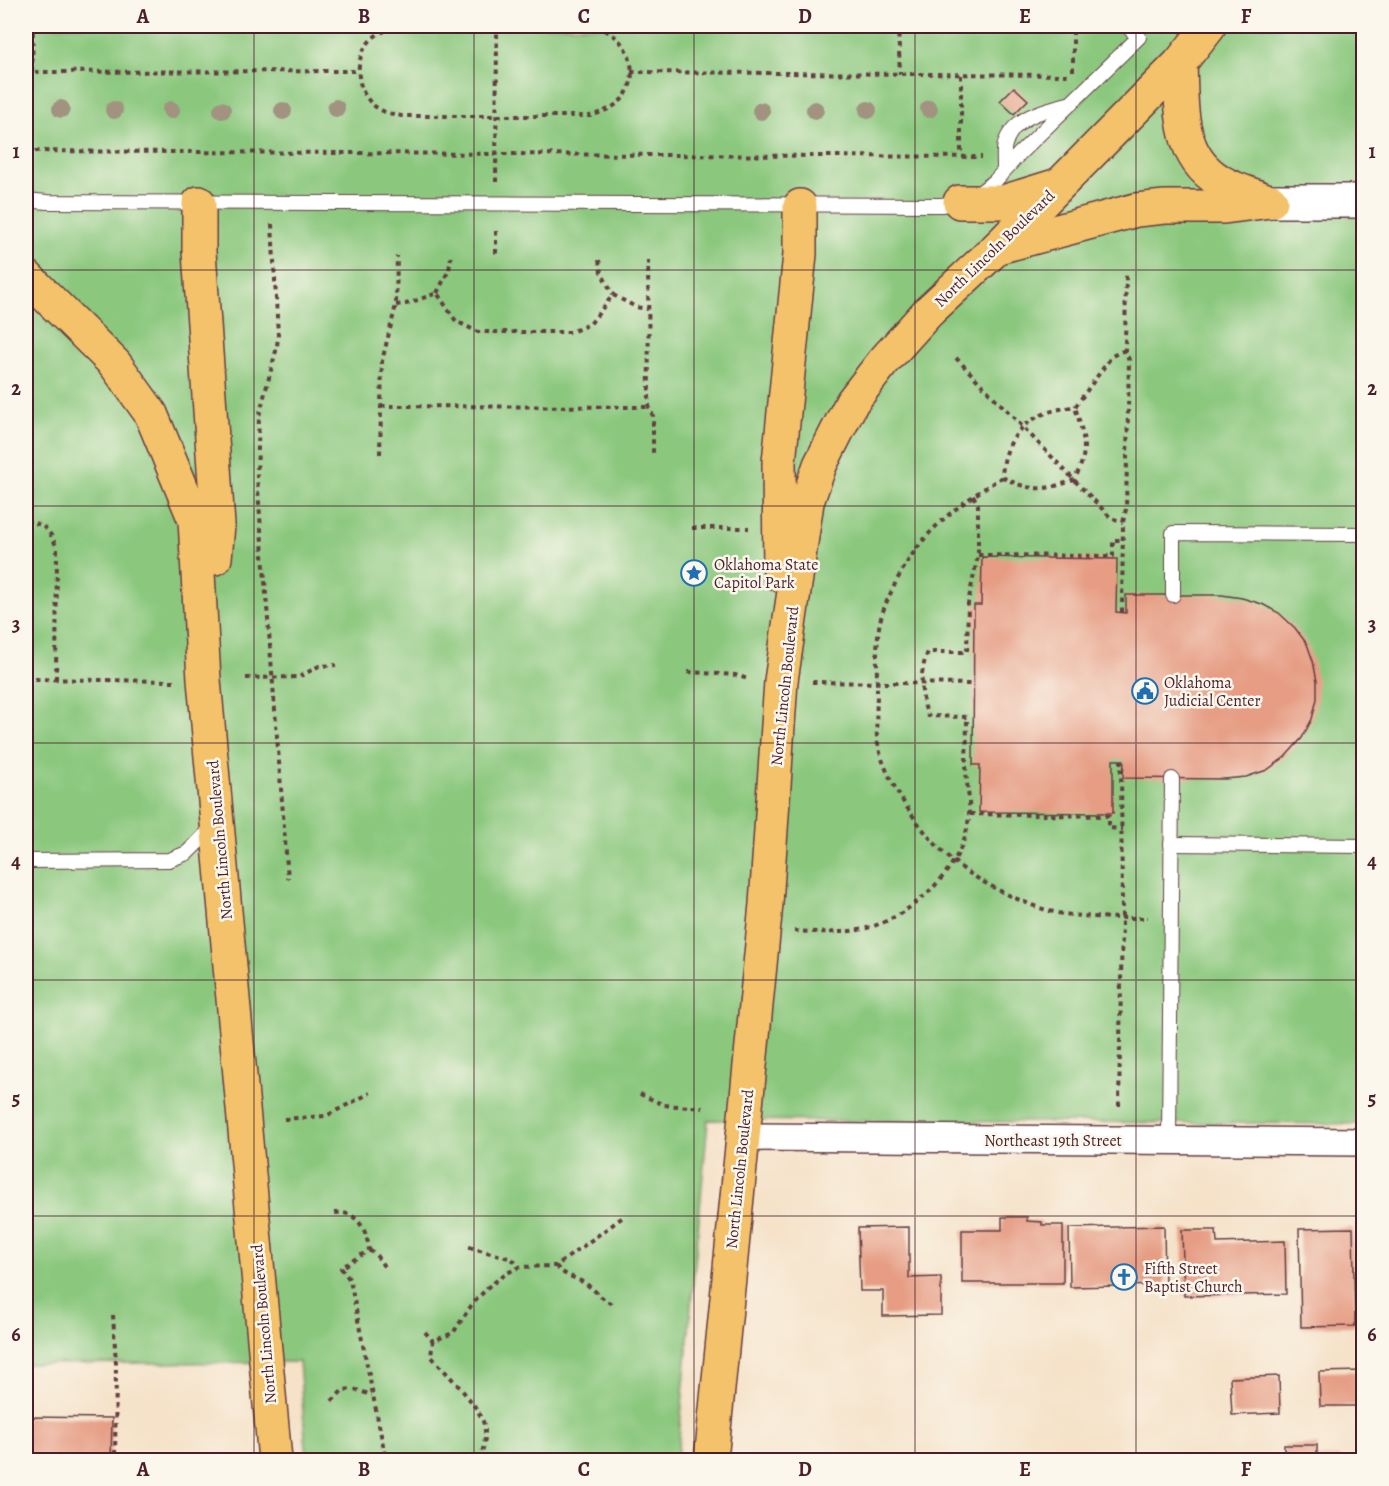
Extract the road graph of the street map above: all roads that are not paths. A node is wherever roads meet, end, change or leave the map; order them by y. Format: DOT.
graph roads {
  1 [pos="1127,26"];
  2 [pos="1209,26"];
  3 [pos="1180,63"];
  4 [pos="1070,104"];
  5 [pos="1004,168"];
  6 [pos="1059,185"];
  7 [pos="26,200"];
  8 [pos="1271,201"];
  9 [pos="1364,201"];
  10 [pos="960,202"];
  11 [pos="199,203"];
  12 [pos="801,206"];
  13 [pos="997,248"];
  14 [pos="26,276"];
  15 [pos="1364,534"];
  16 [pos="1173,595"];
  17 [pos="189,681"];
  18 [pos="797,682"];
  19 [pos="1172,779"];
  20 [pos="218,822"];
  21 [pos="1171,844"];
  22 [pos="1364,846"];
  23 [pos="26,861"];
  24 [pos="742,1137"];
  25 [pos="1169,1140"];
  26 [pos="1364,1142"];
  27 [pos="275,1461"];
  28 [pos="711,1461"];
  1 -- 4 [label="lane"];
  2 -- 3 [label="main road, North Lincoln Boulevard"];
  3 -- 6 [label="main road, North Lincoln Boulevard"];
  3 -- 8 [label="main road"];
  4 -- 5 [label="lane"];
  4 -- 5 [label="lane"];
  5 -- 10 [label="lane"];
  6 -- 10 [label="main road"];
  6 -- 13 [label="main road, North Lincoln Boulevard"];
  7 -- 11 [label="lane"];
  8 -- 9 [label="street"];
  8 -- 13 [label="main road"];
  10 -- 12 [label="lane"];
  11 -- 12 [label="lane"];
  11 -- 17 [label="main road"];
  12 -- 18 [label="main road"];
  13 -- 18 [label="main road, North Lincoln Boulevard"];
  14 -- 17 [label="main road, North Lincoln Boulevard"];
  15 -- 16 [label="lane"];
  17 -- 20 [label="main road, North Lincoln Boulevard"];
  18 -- 24 [label="main road, North Lincoln Boulevard"];
  19 -- 21 [label="lane"];
  20 -- 23 [label="lane"];
  20 -- 27 [label="main road, North Lincoln Boulevard"];
  21 -- 22 [label="lane"];
  21 -- 25 [label="lane"];
  24 -- 25 [label="street, Northeast 19th Street"];
  24 -- 28 [label="main road, North Lincoln Boulevard"];
  25 -- 26 [label="street, Northeast 19th Street"];
}
